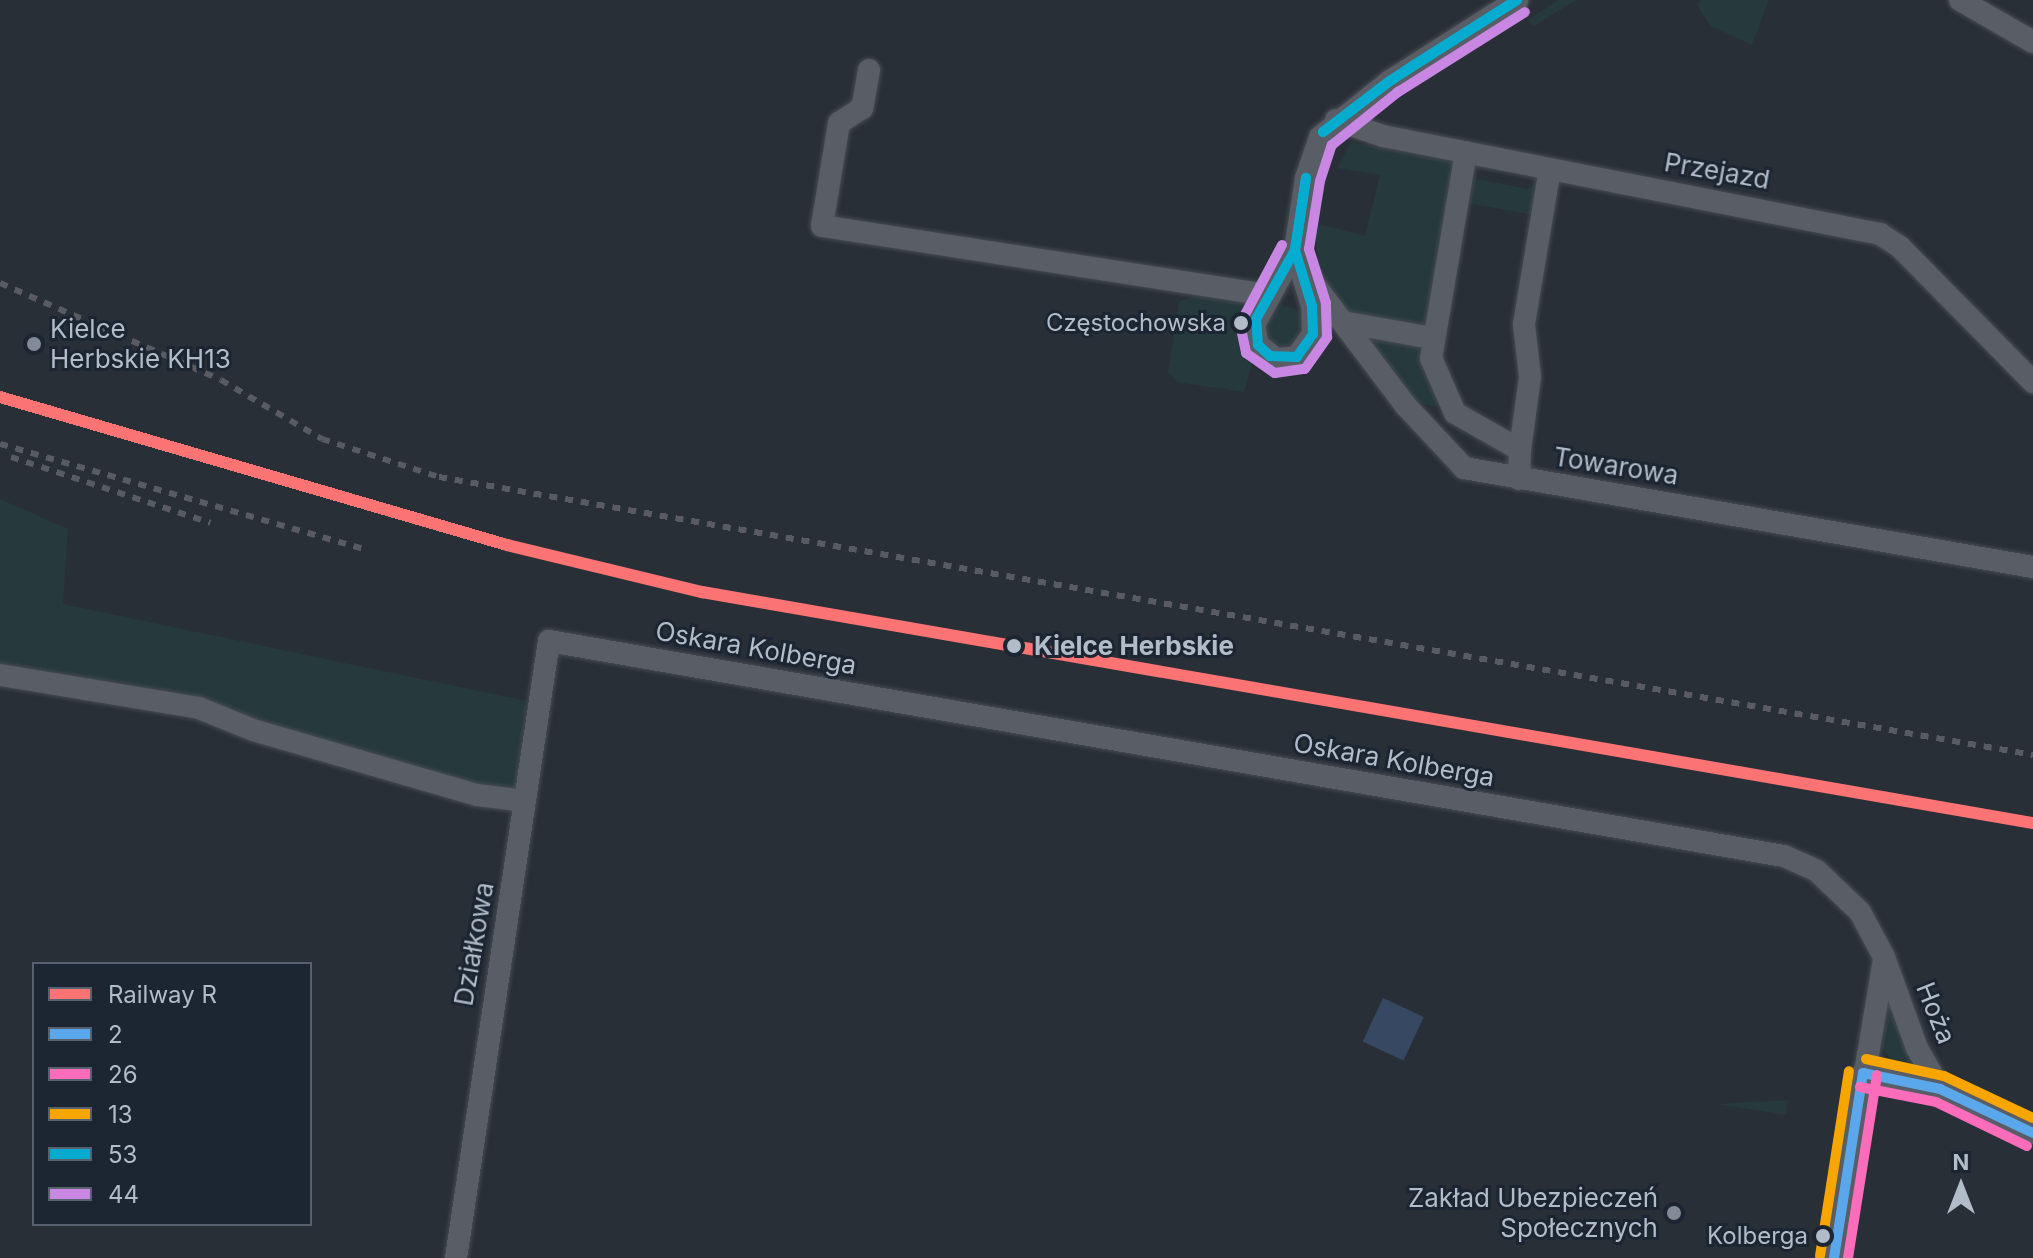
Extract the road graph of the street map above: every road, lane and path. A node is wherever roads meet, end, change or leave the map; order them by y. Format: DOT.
graph roads {
  1 [pos="1960,0"];
  2 [pos="1501,4"];
  3 [pos="2033,42"];
  4 [pos="869,70"];
  5 [pos="1336,120"];
  6 [pos="1466,152"];
  7 [pos="1550,169"];
  8 [pos="1295,250"];
  9 [pos="1267,295"];
  10 [pos="1343,322"];
  11 [pos="1431,338"];
  12 [pos="2033,382"];
  13 [pos="1406,406"];
  14 [pos="1455,413"];
  15 [pos="1520,450"];
  16 [pos="1519,479"];
  17 [pos="2033,567"];
  18 [pos="549,641"];
  19 [pos="0,675"];
  20 [pos="525,801"];
  21 [pos="1884,957"];
  22 [pos="1863,1073"];
  23 [pos="1940,1089"];
  24 [pos="2033,1133"];
  25 [pos="456,1258"];
  26 [pos="1834,1258"];
  1 -- 3 [label="street"];
  2 -- 5 [label="street"];
  4 -- 9 [label="street"];
  5 -- 6 [label="street, Przejazd"];
  5 -- 8 [label="street"];
  6 -- 7 [label="street, Przejazd"];
  6 -- 11 [label="street"];
  7 -- 12 [label="street, Przejazd"];
  7 -- 15 [label="street"];
  8 -- 9 [label="street"];
  8 -- 9 [label="street"];
  8 -- 10 [label="street, Towarowa"];
  10 -- 11 [label="street"];
  10 -- 13 [label="street, Towarowa"];
  11 -- 14 [label="street"];
  13 -- 14 [label="street"];
  13 -- 16 [label="street, Towarowa"];
  14 -- 15 [label="street"];
  15 -- 16 [label="street"];
  16 -- 17 [label="street, Towarowa"];
  18 -- 20 [label="street, Działkowa"];
  18 -- 21 [label="street, Oskara Kolberga"];
  19 -- 20 [label="street"];
  20 -- 25 [label="street, Działkowa"];
  21 -- 22 [label="street"];
  21 -- 23 [label="street, Hoża"];
  22 -- 23 [label="street, Hoża"];
  22 -- 26 [label="street"];
  23 -- 24 [label="street, Hoża"];
}
